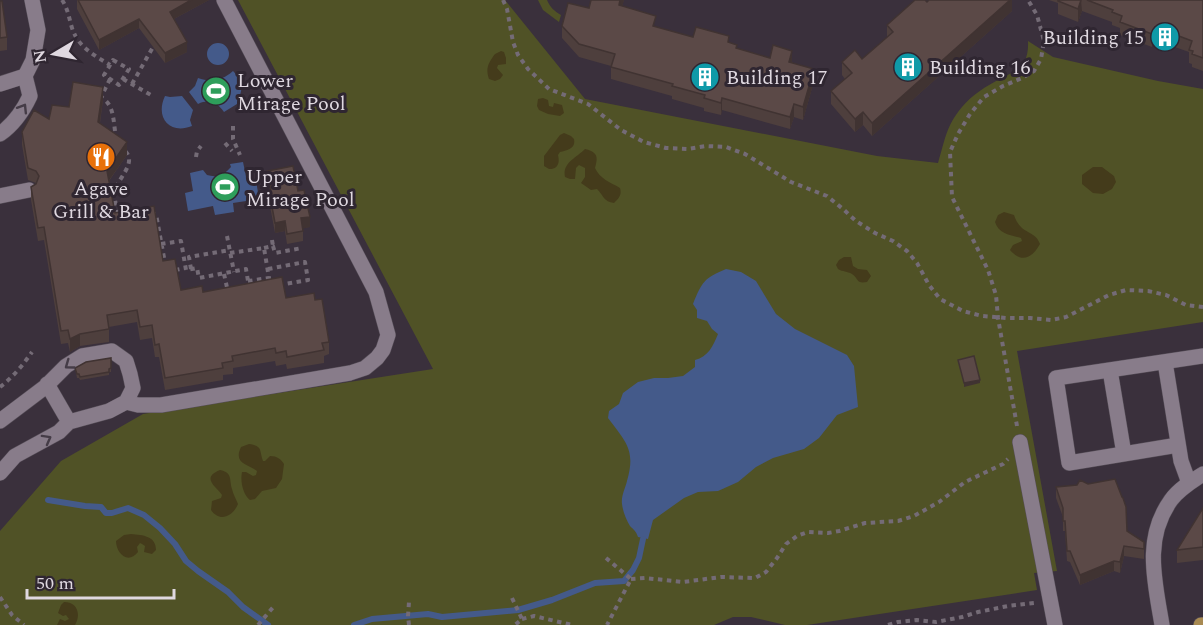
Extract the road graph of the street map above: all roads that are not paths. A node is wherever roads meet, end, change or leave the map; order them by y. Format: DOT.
graph roads {
  1 [pos="32,0"];
  2 [pos="224,0"];
  3 [pos="25,76"];
  4 [pos="0,84"];
  5 [pos="1,132"];
  6 [pos="29,190"];
  7 [pos="0,196"];
  8 [pos="1203,356"];
  9 [pos="1166,362"];
  10 [pos="1110,370"];
  11 [pos="48,384"];
  12 [pos="126,402"];
  13 [pos="0,421"];
  14 [pos="69,422"];
  15 [pos="1020,442"];
  16 [pos="1178,445"];
  17 [pos="1124,454"];
  18 [pos="0,473"];
  19 [pos="1203,474"];
  20 [pos="1189,483"];
  21 [pos="1055,625"];
  22 [pos="1162,625"];
  1 -- 3 [label="lane"];
  2 -- 12 [label="lane"];
  3 -- 4 [label="lane"];
  5 -- 3 [label="lane, one-way"];
  6 -- 7 [label="lane"];
  8 -- 9 [label="lane"];
  9 -- 10 [label="lane"];
  9 -- 16 [label="lane"];
  10 -- 17 [label="lane"];
  10 -- 17 [label="lane"];
  12 -- 11 [label="lane, one-way"];
  11 -- 13 [label="lane"];
  11 -- 14 [label="lane"];
  12 -- 14 [label="lane"];
  18 -- 14 [label="lane, one-way"];
  15 -- 21 [label="lane"];
  16 -- 17 [label="lane"];
  16 -- 20 [label="lane"];
  19 -- 20 [label="lane"];
  20 -- 22 [label="lane"];
}
